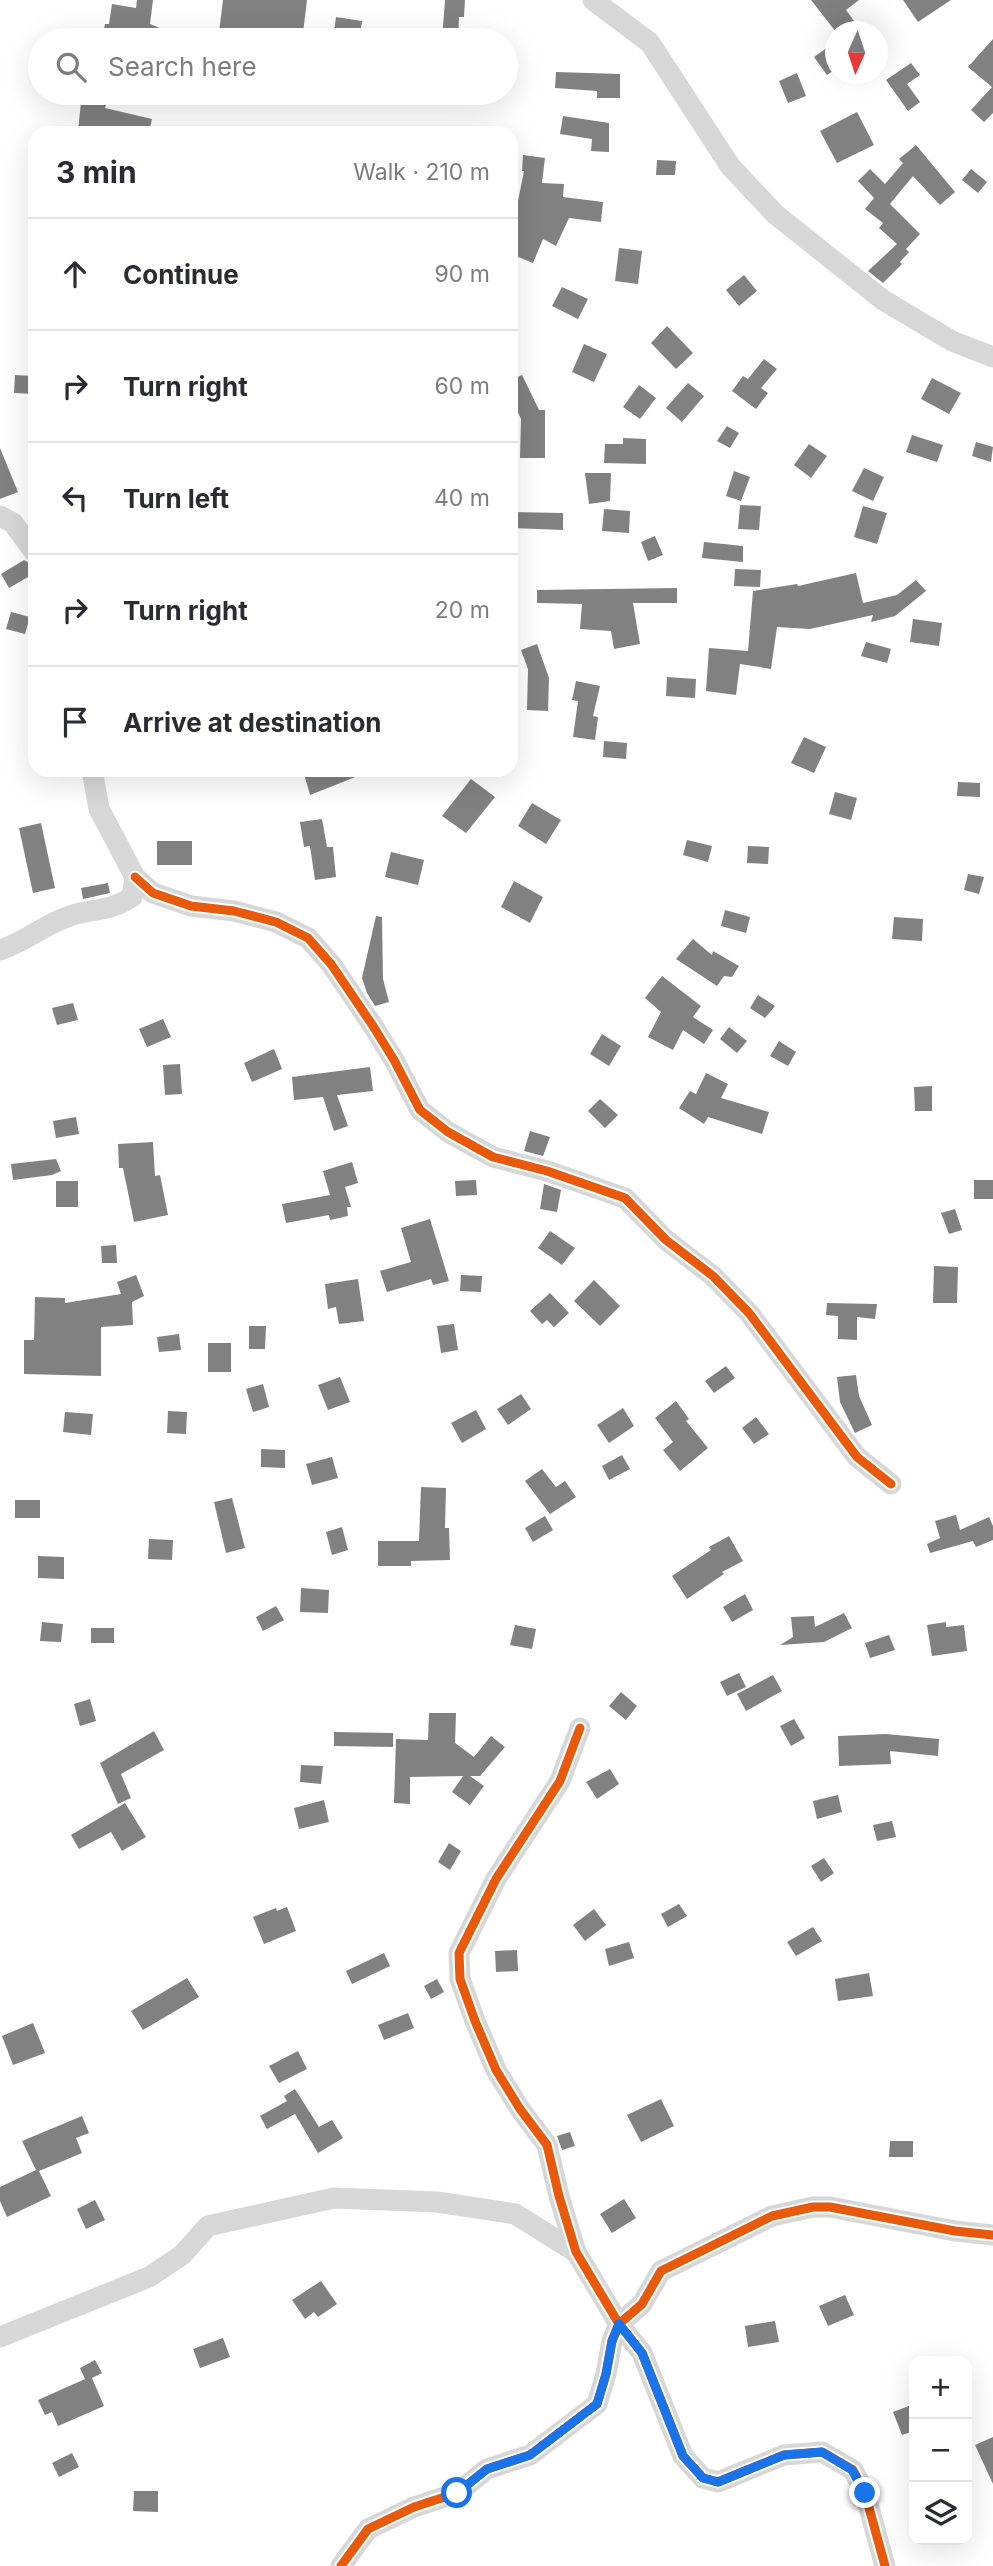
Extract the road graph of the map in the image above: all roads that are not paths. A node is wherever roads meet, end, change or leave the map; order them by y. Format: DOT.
graph roads {
  1 [pos="593,0"];
  2 [pos="993,357"];
  3 [pos="0,516"];
  4 [pos="28,543"];
  5 [pos="93,777"];
  6 [pos="135,877"];
  7 [pos="0,950"];
  8 [pos="891,1484"];
  9 [pos="580,1728"];
  10 [pos="993,2235"];
  11 [pos="576,2252"];
  12 [pos="619,2324"];
  13 [pos="0,2337"];
  14 [pos="341,2566"];
  15 [pos="886,2566"];
  1 -- 2 [label="street"];
  3 -- 4 [label="street"];
  5 -- 6 [label="street"];
  6 -- 7 [label="street"];
  6 -- 8 [label="street"];
  9 -- 11 [label="street"];
  10 -- 12 [label="street"];
  11 -- 12 [label="street"];
  11 -- 13 [label="street"];
  12 -- 14 [label="street"];
  12 -- 15 [label="street"];
}
